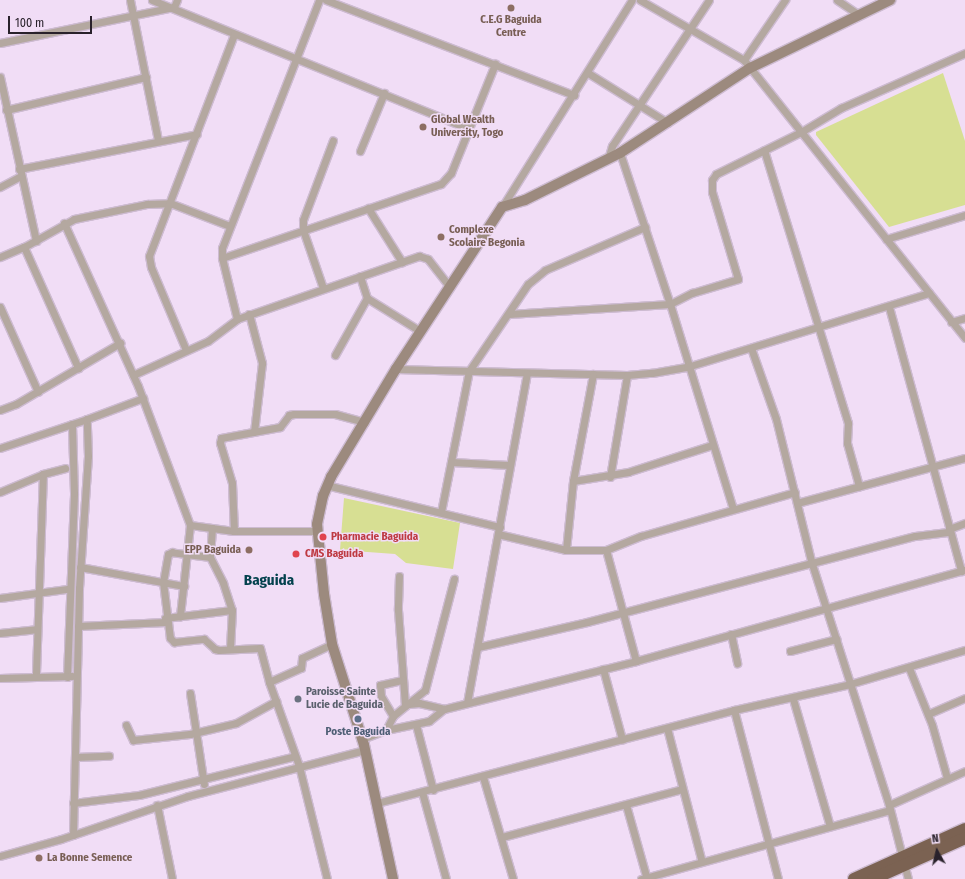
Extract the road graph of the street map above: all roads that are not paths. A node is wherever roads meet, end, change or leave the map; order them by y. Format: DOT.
graph roads {
  1 [pos="130,0"];
  2 [pos="152,0"];
  3 [pos="177,0"];
  4 [pos="319,0"];
  5 [pos="326,0"];
  6 [pos="632,0"];
  7 [pos="640,0"];
  8 [pos="709,0"];
  9 [pos="785,0"];
  10 [pos="837,0"];
  11 [pos="890,0"];
  12 [pos="174,7"];
  13 [pos="859,15"];
  14 [pos="133,16"];
  15 [pos="692,28"];
  16 [pos="234,34"];
  17 [pos="0,43"];
  18 [pos="965,53"];
  19 [pos="297,58"];
  20 [pos="744,60"];
  21 [pos="494,64"];
  22 [pos="750,68"];
  23 [pos="588,73"];
  24 [pos="0,77"];
  25 [pos="146,77"];
  26 [pos="384,93"];
  27 [pos="574,95"];
  28 [pos="641,106"];
  29 [pos="6,110"];
  30 [pos="668,123"];
  31 [pos="469,129"];
  32 [pos="801,132"];
  33 [pos="197,134"];
  34 [pos="158,140"];
  35 [pos="333,140"];
  36 [pos="764,150"];
  37 [pos="360,151"];
  38 [pos="620,153"];
  39 [pos="608,159"];
  40 [pos="20,173"];
  41 [pos="0,187"];
  42 [pos="170,203"];
  43 [pos="502,207"];
  44 [pos="368,208"];
  45 [pos="965,215"];
  46 [pos="64,223"];
  47 [pos="230,226"];
  48 [pos="645,227"];
  49 [pos="303,230"];
  50 [pos="886,240"];
  51 [pos="36,241"];
  52 [pos="24,247"];
  53 [pos="0,257"];
  54 [pos="222,258"];
  55 [pos="402,262"];
  56 [pos="360,276"];
  57 [pos="450,287"];
  58 [pos="323,288"];
  59 [pos="929,293"];
  60 [pos="367,298"];
  61 [pos="670,304"];
  62 [pos="0,307"];
  63 [pos="889,307"];
  64 [pos="248,314"];
  65 [pos="509,314"];
  66 [pos="965,318"];
  67 [pos="237,319"];
  68 [pos="951,322"];
  69 [pos="819,328"];
  70 [pos="420,331"];
  71 [pos="965,338"];
  72 [pos="120,344"];
  73 [pos="751,348"];
  74 [pos="186,350"];
  75 [pos="335,355"];
  76 [pos="687,367"];
  77 [pos="78,368"];
  78 [pos="396,369"];
  79 [pos="469,371"];
  80 [pos="527,373"];
  81 [pos="133,374"];
  82 [pos="593,374"];
  83 [pos="627,375"];
  84 [pos="38,392"];
  85 [pos="143,398"];
  86 [pos="0,410"];
  87 [pos="86,419"];
  88 [pos="365,422"];
  89 [pos="72,424"];
  90 [pos="254,432"];
  91 [pos="712,445"];
  92 [pos="0,448"];
  93 [pos="965,458"];
  94 [pos="451,462"];
  95 [pos="509,465"];
  96 [pos="931,467"];
  97 [pos="65,468"];
  98 [pos="43,474"];
  99 [pos="610,477"];
  100 [pos="573,481"];
  101 [pos="326,485"];
  102 [pos="860,486"];
  103 [pos="0,492"];
  104 [pos="795,492"];
  105 [pos="798,503"];
  106 [pos="732,508"];
  107 [pos="441,512"];
  108 [pos="965,523"];
  109 [pos="190,525"];
  110 [pos="212,528"];
  111 [pos="949,530"];
  112 [pos="234,531"];
  113 [pos="317,531"];
  114 [pos="499,531"];
  115 [pos="566,550"];
  116 [pos="606,550"];
  117 [pos="187,554"];
  118 [pos="210,557"];
  119 [pos="812,564"];
  120 [pos="80,567"];
  121 [pos="963,570"];
  122 [pos="399,576"];
  123 [pos="454,579"];
  124 [pos="163,582"];
  125 [pos="184,586"];
  126 [pos="67,589"];
  127 [pos="38,593"];
  128 [pos="0,598"];
  129 [pos="826,609"];
  130 [pos="232,610"];
  131 [pos="623,613"];
  132 [pos="180,616"];
  133 [pos="166,620"];
  134 [pos="78,626"];
  135 [pos="36,629"];
  136 [pos="0,633"];
  137 [pos="731,634"];
  138 [pos="836,639"];
  139 [pos="332,644"];
  140 [pos="478,647"];
  141 [pos="230,648"];
  142 [pos="965,650"];
  143 [pos="790,651"];
  144 [pos="636,661"];
  145 [pos="737,663"];
  146 [pos="909,668"];
  147 [pos="603,670"];
  148 [pos="36,673"];
  149 [pos="78,676"];
  150 [pos="67,677"];
  151 [pos="0,678"];
  152 [pos="402,680"];
  153 [pos="269,682"];
  154 [pos="850,684"];
  155 [pos="190,693"];
  156 [pos="965,698"];
  157 [pos="793,699"];
  158 [pos="276,701"];
  159 [pos="467,703"];
  160 [pos="407,705"];
  161 [pos="444,709"];
  162 [pos="734,710"];
  163 [pos="928,714"];
  164 [pos="393,716"];
  165 [pos="126,725"];
  166 [pos="416,725"];
  167 [pos="667,728"];
  168 [pos="386,730"];
  169 [pos="196,733"];
  170 [pos="362,739"];
  171 [pos="622,740"];
  172 [pos="365,750"];
  173 [pos="109,756"];
  174 [pos="295,756"];
  175 [pos="75,757"];
  176 [pos="298,766"];
  177 [pos="965,771"];
  178 [pos="483,777"];
  179 [pos="947,778"];
  180 [pos="203,781"];
  181 [pos="682,789"];
  182 [pos="433,790"];
  183 [pos="206,791"];
  184 [pos="422,792"];
  185 [pos="73,802"];
  186 [pos="377,803"];
  187 [pos="626,805"];
  188 [pos="157,806"];
  189 [pos="890,807"];
  190 [pos="830,826"];
  191 [pos="965,829"];
  192 [pos="73,835"];
  193 [pos="502,837"];
  194 [pos="965,838"];
  195 [pos="769,844"];
  196 [pos="0,856"];
  197 [pos="904,860"];
  198 [pos="702,862"];
  199 [pos="645,878"];
  200 [pos="172,879"];
  201 [pos="327,879"];
  202 [pos="392,879"];
  203 [pos="446,879"];
  204 [pos="513,879"];
  205 [pos="778,879"];
  206 [pos="854,879"];
  207 [pos="873,879"];
  208 [pos="908,879"];
  1 -- 14 [label="street"];
  2 -- 12 [label="street"];
  3 -- 12 [label="street"];
  4 -- 19 [label="street"];
  5 -- 21 [label="street"];
  6 -- 23 [label="street"];
  7 -- 15 [label="street"];
  8 -- 15 [label="street"];
  9 -- 20 [label="street"];
  10 -- 13 [label="street"];
  11 -- 13 [label="street"];
  12 -- 14 [label="street"];
  12 -- 16 [label="street"];
  13 -- 22 [label="street"];
  14 -- 17 [label="street"];
  14 -- 25 [label="street"];
  15 -- 20 [label="street"];
  15 -- 28 [label="street"];
  16 -- 19 [label="street"];
  16 -- 33 [label="street"];
  18 -- 32 [label="street"];
  19 -- 26 [label="street"];
  19 -- 47 [label="street"];
  20 -- 22 [label="street"];
  21 -- 27 [label="street"];
  21 -- 31 [label="street"];
  22 -- 30 [label="street"];
  22 -- 32 [label="street"];
  23 -- 27 [label="street"];
  23 -- 28 [label="street"];
  24 -- 29 [label="street"];
  25 -- 29 [label="street"];
  25 -- 34 [label="street"];
  26 -- 31 [label="street"];
  26 -- 37 [label="street"];
  27 -- 43 [label="street"];
  28 -- 30 [label="street"];
  28 -- 39 [label="street"];
  29 -- 40 [label="street"];
  30 -- 38 [label="street"];
  31 -- 44 [label="street"];
  32 -- 36 [label="street"];
  32 -- 50 [label="street"];
  33 -- 34 [label="street"];
  33 -- 42 [label="street"];
  34 -- 40 [label="street"];
  35 -- 49 [label="street"];
  36 -- 61 [label="street"];
  36 -- 69 [label="street"];
  38 -- 39 [label="street"];
  38 -- 48 [label="street"];
  39 -- 43 [label="street"];
  40 -- 41 [label="street"];
  40 -- 51 [label="street"];
  42 -- 46 [label="street"];
  42 -- 47 [label="street"];
  42 -- 74 [label="street"];
  43 -- 57 [label="street"];
  44 -- 49 [label="street"];
  44 -- 55 [label="street"];
  45 -- 50 [label="street"];
  46 -- 51 [label="street"];
  46 -- 72 [label="street"];
  47 -- 54 [label="street"];
  48 -- 61 [label="street"];
  48 -- 65 [label="street"];
  49 -- 54 [label="street"];
  49 -- 58 [label="street"];
  50 -- 59 [label="street"];
  51 -- 52 [label="street"];
  52 -- 53 [label="street"];
  52 -- 77 [label="street"];
  54 -- 67 [label="street"];
  55 -- 56 [label="street"];
  55 -- 57 [label="street"];
  56 -- 58 [label="street"];
  56 -- 60 [label="street"];
  57 -- 70 [label="street"];
  58 -- 64 [label="street"];
  59 -- 63 [label="street"];
  59 -- 68 [label="street"];
  60 -- 70 [label="street"];
  60 -- 75 [label="street"];
  61 -- 65 [label="street"];
  61 -- 76 [label="street"];
  62 -- 84 [label="street"];
  63 -- 69 [label="street"];
  63 -- 96 [label="street"];
  64 -- 67 [label="street"];
  64 -- 90 [label="street"];
  65 -- 79 [label="street"];
  66 -- 68 [label="street"];
  67 -- 74 [label="street"];
  68 -- 71 [label="street"];
  69 -- 73 [label="street"];
  69 -- 102 [label="street"];
  70 -- 78 [label="street"];
  72 -- 77 [label="street"];
  72 -- 81 [label="street"];
  73 -- 76 [label="street"];
  73 -- 104 [label="street"];
  74 -- 81 [label="street"];
  76 -- 83 [label="street"];
  76 -- 91 [label="street"];
  77 -- 84 [label="street"];
  78 -- 79 [label="street"];
  78 -- 88 [label="street"];
  79 -- 80 [label="street"];
  79 -- 94 [label="street"];
  80 -- 82 [label="street"];
  80 -- 95 [label="street"];
  81 -- 85 [label="street"];
  82 -- 83 [label="street"];
  82 -- 100 [label="street"];
  83 -- 99 [label="street"];
  84 -- 86 [label="street"];
  85 -- 87 [label="street"];
  85 -- 109 [label="street"];
  87 -- 89 [label="street"];
  87 -- 120 [label="street"];
  88 -- 90 [label="street"];
  88 -- 101 [label="street"];
  89 -- 92 [label="street"];
  89 -- 150 [label="street"];
  90 -- 112 [label="street"];
  91 -- 99 [label="street"];
  91 -- 106 [label="street"];
  93 -- 96 [label="street"];
  94 -- 95 [label="street"];
  94 -- 107 [label="street"];
  95 -- 114 [label="street"];
  96 -- 102 [label="street"];
  96 -- 111 [label="street"];
  97 -- 98 [label="street"];
  98 -- 103 [label="street"];
  98 -- 127 [label="street"];
  99 -- 100 [label="street"];
  100 -- 115 [label="street"];
  101 -- 107 [label="street"];
  101 -- 113 [label="street"];
  102 -- 105 [label="street"];
  104 -- 105 [label="street"];
  104 -- 106 [label="street"];
  105 -- 119 [label="street"];
  106 -- 116 [label="street"];
  107 -- 114 [label="street"];
  108 -- 111 [label="street"];
  109 -- 110 [label="street"];
  109 -- 117 [label="street"];
  110 -- 112 [label="street"];
  110 -- 118 [label="street"];
  111 -- 119 [label="street"];
  111 -- 121 [label="street"];
  112 -- 113 [label="street"];
  113 -- 139 [label="street"];
  114 -- 115 [label="street"];
  114 -- 140 [label="street"];
  115 -- 116 [label="street"];
  116 -- 131 [label="street"];
  117 -- 118 [label="street"];
  117 -- 124 [label="street"];
  117 -- 125 [label="street"];
  118 -- 130 [label="street"];
  119 -- 129 [label="street"];
  119 -- 131 [label="street"];
  120 -- 124 [label="street"];
  120 -- 134 [label="street"];
  121 -- 129 [label="street"];
  122 -- 152 [label="street"];
  123 -- 160 [label="street"];
  124 -- 125 [label="street"];
  124 -- 133 [label="street"];
  125 -- 132 [label="street"];
  126 -- 127 [label="street"];
  127 -- 128 [label="street"];
  127 -- 135 [label="street"];
  129 -- 137 [label="street"];
  129 -- 138 [label="street"];
  130 -- 132 [label="street"];
  130 -- 141 [label="street"];
  131 -- 140 [label="street"];
  131 -- 144 [label="street"];
  132 -- 133 [label="street"];
  133 -- 134 [label="street"];
  133 -- 141 [label="street"];
  134 -- 149 [label="street"];
  135 -- 136 [label="street"];
  135 -- 148 [label="street"];
  137 -- 144 [label="street"];
  137 -- 145 [label="street"];
  138 -- 143 [label="street"];
  138 -- 154 [label="street"];
  139 -- 153 [label="street"];
  139 -- 170 [label="street"];
  140 -- 159 [label="street"];
  141 -- 153 [label="street"];
  142 -- 146 [label="street"];
  144 -- 147 [label="street"];
  146 -- 154 [label="street"];
  146 -- 163 [label="street"];
  147 -- 159 [label="street"];
  147 -- 171 [label="street"];
  149 -- 150 [label="street"];
  149 -- 175 [label="street"];
  150 -- 151 [label="street"];
  152 -- 160 [label="street"];
  152 -- 164 [label="street"];
  153 -- 158 [label="street"];
  154 -- 157 [label="street"];
  154 -- 189 [label="street"];
  155 -- 169 [label="street"];
  156 -- 163 [label="street"];
  157 -- 162 [label="street"];
  157 -- 190 [label="street"];
  158 -- 169 [label="street"];
  158 -- 174 [label="street"];
  159 -- 161 [label="street"];
  160 -- 161 [label="street"];
  160 -- 164 [label="street"];
  161 -- 166 [label="street"];
  162 -- 167 [label="street"];
  162 -- 195 [label="street"];
  163 -- 179 [label="street"];
  164 -- 168 [label="street"];
  165 -- 169 [label="street"];
  166 -- 168 [label="street"];
  166 -- 182 [label="street"];
  167 -- 171 [label="street"];
  167 -- 181 [label="street"];
  168 -- 170 [label="street"];
  169 -- 180 [label="street"];
  170 -- 172 [label="street"];
  171 -- 178 [label="street"];
  172 -- 176 [label="street"];
  172 -- 186 [label="street"];
  173 -- 175 [label="street"];
  174 -- 176 [label="street"];
  174 -- 180 [label="street"];
  175 -- 185 [label="street"];
  176 -- 183 [label="street"];
  176 -- 201 [label="street"];
  177 -- 179 [label="street"];
  178 -- 182 [label="street"];
  178 -- 193 [label="street"];
  179 -- 189 [label="street"];
  180 -- 183 [label="street"];
  180 -- 185 [label="street"];
  181 -- 187 [label="street"];
  181 -- 198 [label="street"];
  182 -- 184 [label="street"];
  183 -- 188 [label="street"];
  184 -- 186 [label="street"];
  184 -- 203 [label="street"];
  185 -- 192 [label="street"];
  186 -- 202 [label="street"];
  187 -- 193 [label="street"];
  187 -- 199 [label="street"];
  188 -- 192 [label="street"];
  188 -- 200 [label="street"];
  189 -- 190 [label="street"];
  189 -- 197 [label="street"];
  190 -- 195 [label="street"];
  191 -- 197 [label="highway"];
  192 -- 196 [label="street"];
  193 -- 204 [label="street"];
  194 -- 197 [label="highway"];
  195 -- 198 [label="street"];
  195 -- 205 [label="street"];
  197 -- 206 [label="highway"];
  197 -- 207 [label="highway"];
  197 -- 208 [label="street"];
  198 -- 199 [label="street"];
}
